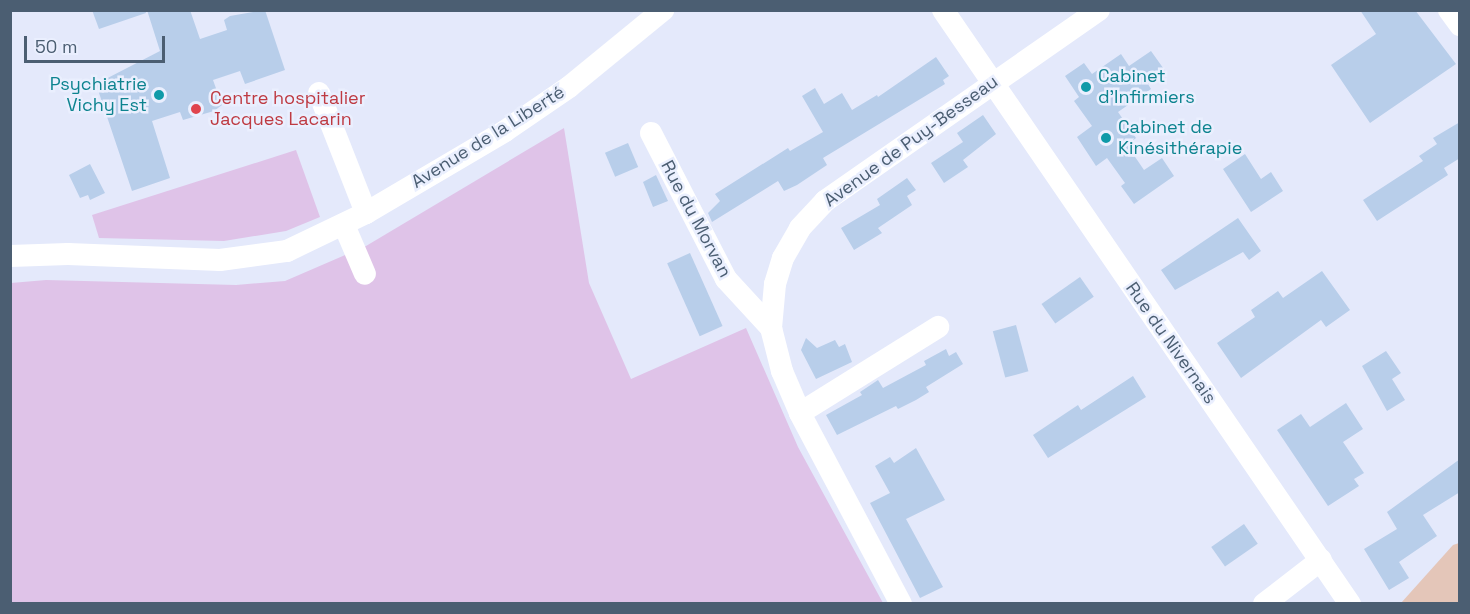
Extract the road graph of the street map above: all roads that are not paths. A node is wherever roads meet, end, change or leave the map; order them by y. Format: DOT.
graph roads {
  1 [pos="663,10"];
  2 [pos="942,10"];
  3 [pos="1099,10"];
  4 [pos="1449,10"];
  5 [pos="1460,25"];
  6 [pos="992,83"];
  7 [pos="319,93"];
  8 [pos="651,133"];
  9 [pos="366,213"];
  10 [pos="344,225"];
  11 [pos="10,256"];
  12 [pos="364,274"];
  13 [pos="938,327"];
  14 [pos="771,328"];
  15 [pos="800,413"];
  16 [pos="1320,560"];
  17 [pos="902,603"];
  18 [pos="1264,603"];
  19 [pos="1350,603"];
  1 -- 9 [label="street, Avenue de la Liberté"];
  2 -- 6 [label="street, Rue du Nivernais"];
  3 -- 6 [label="street, Avenue de Puy-Besseau"];
  4 -- 5 [label="street"];
  6 -- 14 [label="street, Avenue de Puy-Besseau"];
  6 -- 16 [label="street, Rue du Nivernais"];
  7 -- 9 [label="street"];
  8 -- 14 [label="street, Rue du Morvan"];
  9 -- 10 [label="street, Avenue de la Liberté"];
  10 -- 11 [label="street, Avenue de la Liberté"];
  10 -- 12 [label="street"];
  13 -- 15 [label="street"];
  14 -- 15 [label="street, Avenue de Puy-Besseau"];
  15 -- 17 [label="street, Avenue de Puy-Besseau"];
  16 -- 18 [label="street"];
  16 -- 19 [label="street, Rue du Nivernais"];
}
